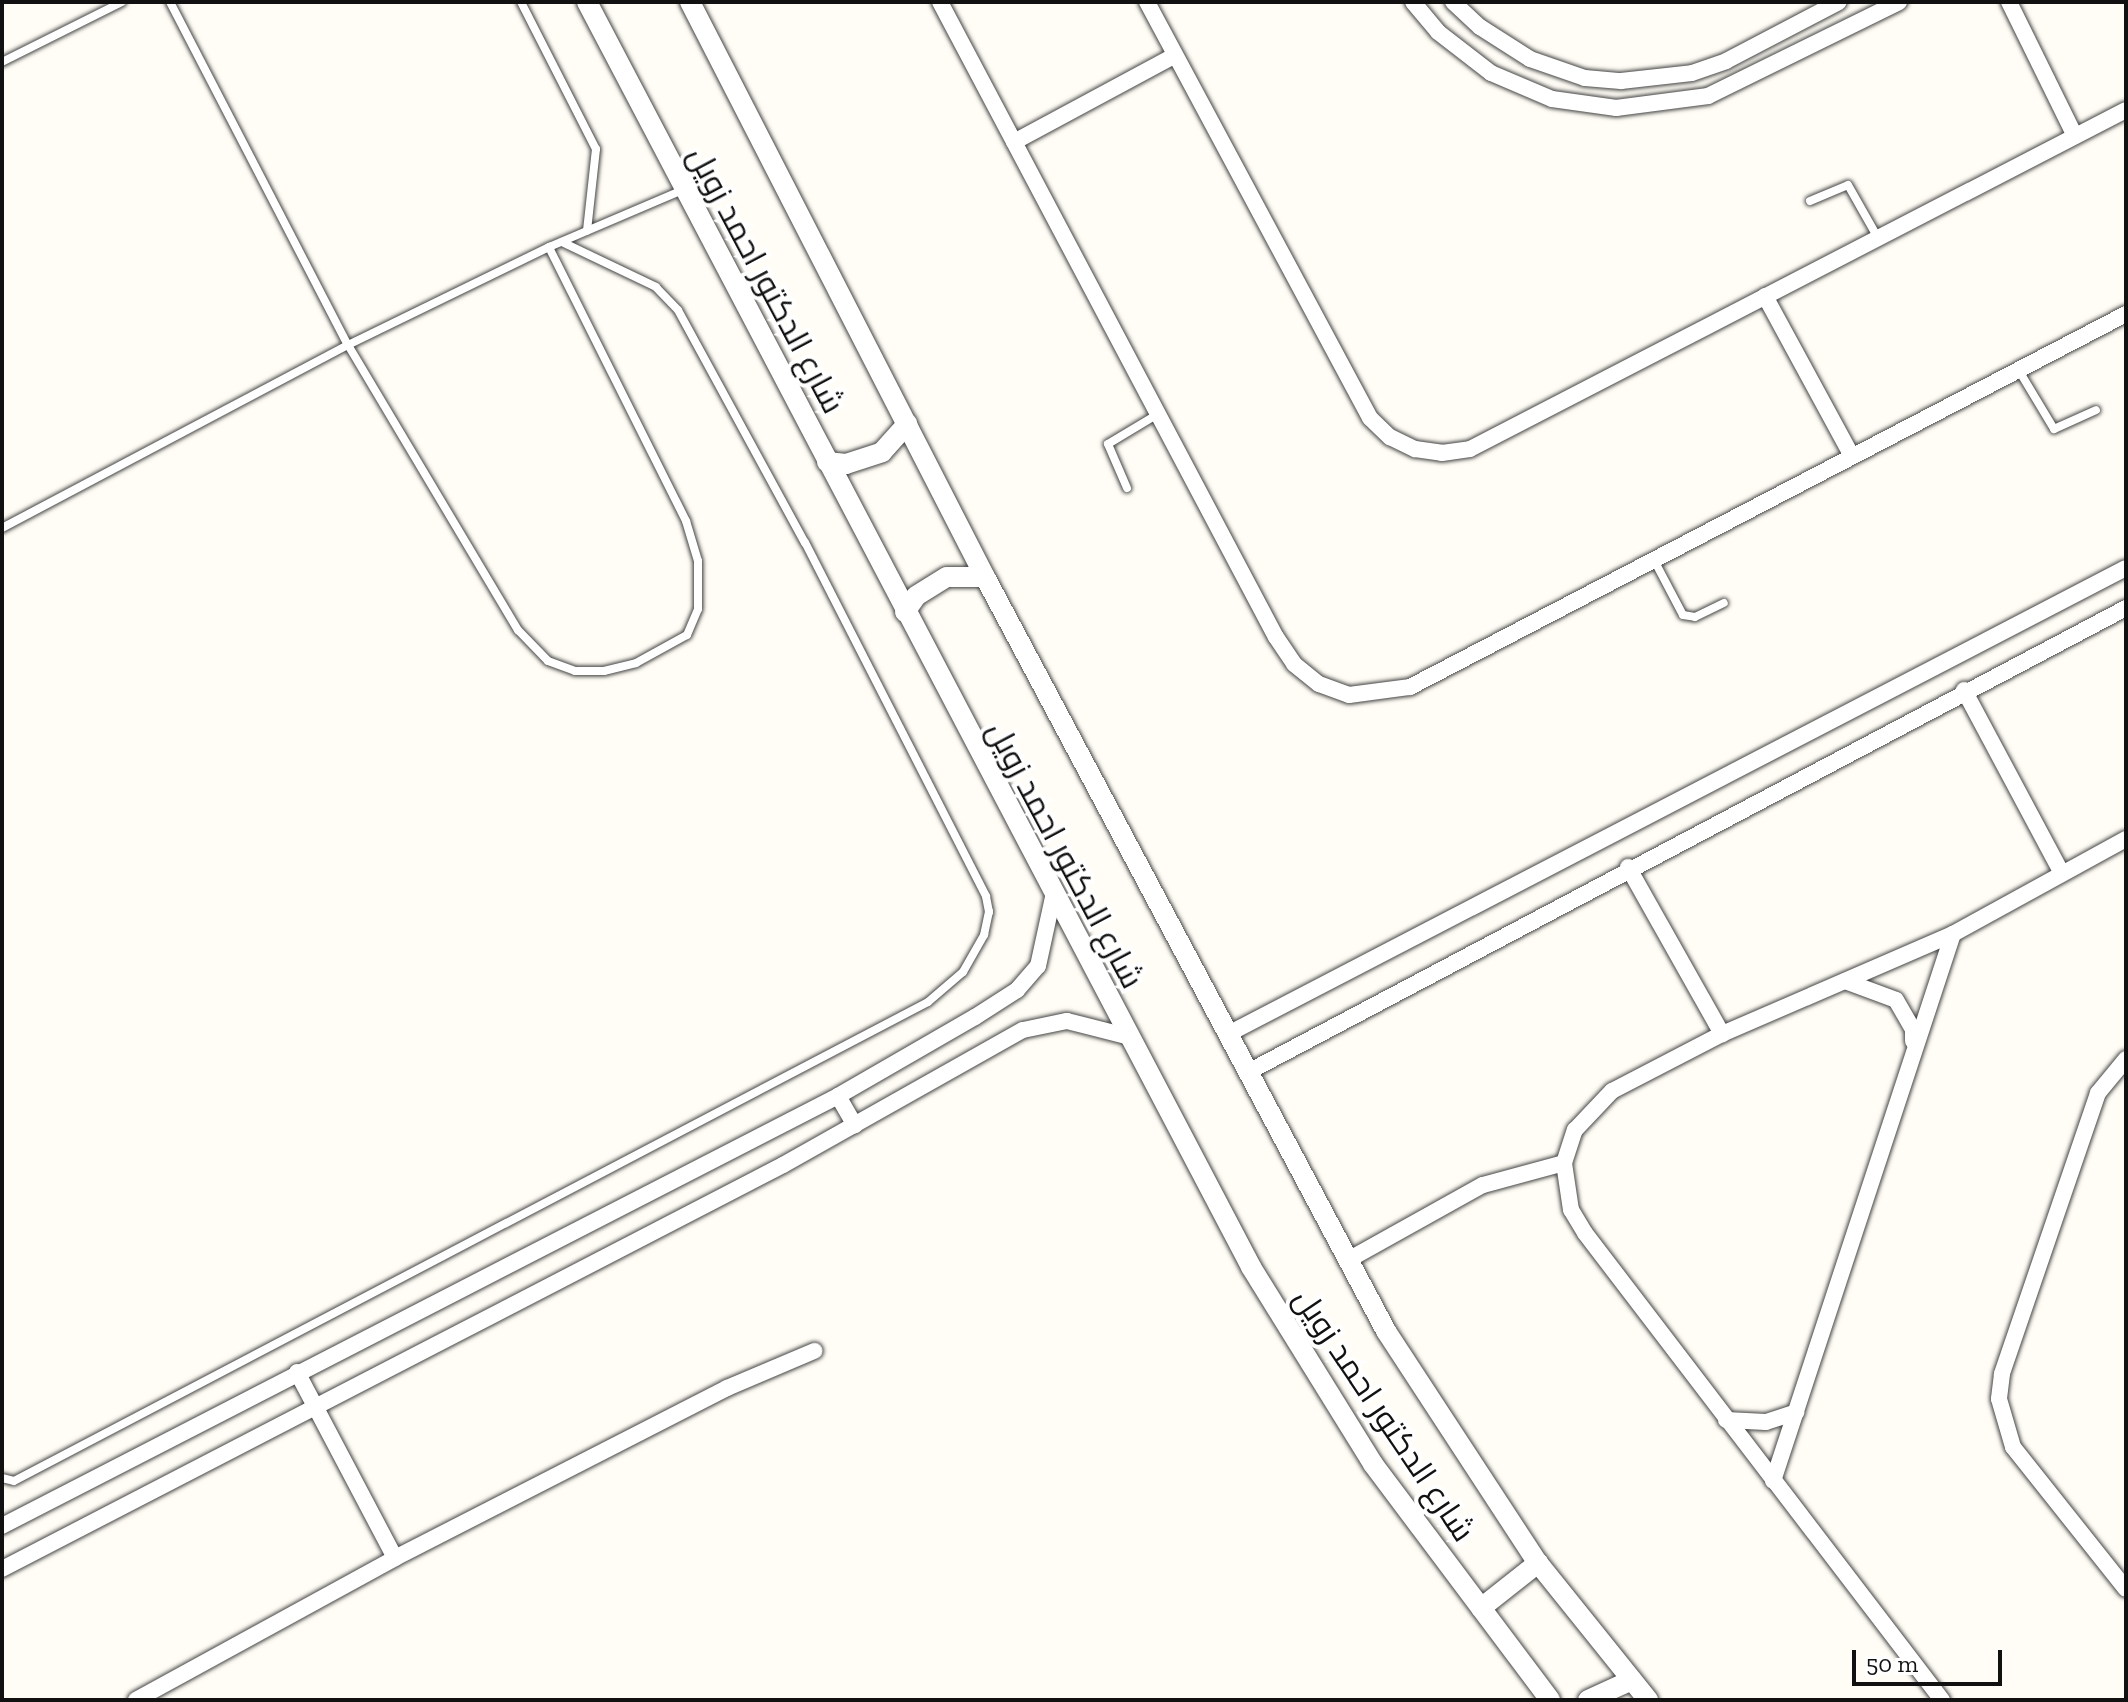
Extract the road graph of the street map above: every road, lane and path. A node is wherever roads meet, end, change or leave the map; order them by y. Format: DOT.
graph roads {
  1 [pos="122,2"];
  2 [pos="170,2"];
  3 [pos="521,2"];
  4 [pos="587,2"];
  5 [pos="690,2"];
  6 [pos="940,2"];
  7 [pos="1147,2"];
  8 [pos="1413,2"];
  9 [pos="1453,2"];
  10 [pos="1839,2"];
  11 [pos="1899,2"];
  12 [pos="2009,2"];
  13 [pos="1174,56"];
  14 [pos="2,62"];
  15 [pos="2126,110"];
  16 [pos="2075,136"];
  17 [pos="1014,142"];
  18 [pos="685,189"];
  19 [pos="1810,201"];
  20 [pos="587,231"];
  21 [pos="1878,238"];
  22 [pos="562,242"];
  23 [pos="549,247"];
  24 [pos="1765,296"];
  25 [pos="2126,314"];
  26 [pos="348,345"];
  27 [pos="2018,368"];
  28 [pos="2096,410"];
  29 [pos="1158,414"];
  30 [pos="907,424"];
  31 [pos="1852,456"];
  32 [pos="827,462"];
  33 [pos="1127,488"];
  34 [pos="2,528"];
  35 [pos="1654,560"];
  36 [pos="2126,568"];
  37 [pos="985,577"];
  38 [pos="1724,603"];
  39 [pos="2126,608"];
  40 [pos="905,612"];
  41 [pos="1964,690"];
  42 [pos="2126,839"];
  43 [pos="1628,867"];
  44 [pos="2061,872"];
  45 [pos="1053,897"];
  46 [pos="1953,934"];
  47 [pos="1843,981"];
  48 [pos="1230,1033"];
  49 [pos="1722,1034"];
  50 [pos="1126,1036"];
  51 [pos="1913,1043"];
  52 [pos="2126,1059"];
  53 [pos="1250,1071"];
  54 [pos="838,1096"];
  55 [pos="855,1126"];
  56 [pos="1564,1163"];
  57 [pos="1348,1260"];
  58 [pos="814,1351"];
  59 [pos="297,1372"];
  60 [pos="314,1408"];
  61 [pos="1796,1412"];
  62 [pos="1726,1420"];
  63 [pos="2,1478"];
  64 [pos="1773,1481"];
  65 [pos="2,1526"];
  66 [pos="395,1558"];
  67 [pos="1538,1563"];
  68 [pos="3,1565"];
  69 [pos="2126,1589"];
  70 [pos="1481,1608"];
  71 [pos="1632,1680"];
  72 [pos="136,1700"];
  73 [pos="1550,1700"];
  74 [pos="1588,1700"];
  75 [pos="1648,1700"];
  76 [pos="1942,1700"];
  1 -- 14 [label="lane"];
  2 -- 26 [label="lane"];
  3 -- 20 [label="lane"];
  4 -- 18 [label="street, شارع الدكتور احمد زويل"];
  5 -- 30 [label="street, شارع الدكتور احمد زويل"];
  6 -- 17 [label="street"];
  7 -- 13 [label="street"];
  8 -- 11 [label="street"];
  9 -- 10 [label="street"];
  12 -- 16 [label="street"];
  13 -- 17 [label="street"];
  13 -- 24 [label="street"];
  15 -- 16 [label="street"];
  16 -- 21 [label="street"];
  17 -- 29 [label="street"];
  18 -- 20 [label="lane"];
  18 -- 32 [label="street, شارع الدكتور احمد زويل"];
  19 -- 21 [label="lane"];
  20 -- 22 [label="lane"];
  21 -- 24 [label="street"];
  22 -- 23 [label="lane"];
  22 -- 63 [label="lane"];
  23 -- 26 [label="lane"];
  23 -- 26 [label="lane"];
  24 -- 31 [label="street"];
  25 -- 27 [label="street"];
  26 -- 34 [label="lane"];
  27 -- 28 [label="lane"];
  27 -- 31 [label="street"];
  29 -- 33 [label="lane"];
  29 -- 35 [label="street"];
  30 -- 32 [label="street"];
  30 -- 37 [label="street, شارع الدكتور احمد زويل"];
  31 -- 35 [label="street"];
  32 -- 40 [label="street, شارع الدكتور احمد زويل"];
  35 -- 38 [label="lane"];
  36 -- 48 [label="street"];
  37 -- 40 [label="street"];
  37 -- 48 [label="street, شارع الدكتور احمد زويل"];
  39 -- 41 [label="street"];
  40 -- 45 [label="street, شارع الدكتور احمد زويل"];
  41 -- 43 [label="street"];
  41 -- 44 [label="street"];
  42 -- 44 [label="street"];
  43 -- 49 [label="street"];
  43 -- 53 [label="street"];
  44 -- 46 [label="street"];
  45 -- 50 [label="street, شارع الدكتور احمد زويل"];
  45 -- 54 [label="street"];
  46 -- 47 [label="street"];
  46 -- 51 [label="street"];
  47 -- 49 [label="street"];
  47 -- 51 [label="street"];
  48 -- 53 [label="street, شارع الدكتور احمد زويل"];
  49 -- 56 [label="street"];
  50 -- 55 [label="street"];
  50 -- 70 [label="street, شارع الدكتور احمد زويل"];
  51 -- 61 [label="street"];
  52 -- 69 [label="street"];
  53 -- 57 [label="street, شارع الدكتور احمد زويل"];
  54 -- 55 [label="street"];
  54 -- 59 [label="street"];
  55 -- 60 [label="street"];
  56 -- 57 [label="street"];
  56 -- 62 [label="street"];
  57 -- 67 [label="street, شارع الدكتور احمد زويل"];
  58 -- 66 [label="street"];
  59 -- 60 [label="street"];
  59 -- 65 [label="street"];
  60 -- 66 [label="street"];
  60 -- 68 [label="street"];
  61 -- 62 [label="street"];
  61 -- 64 [label="street"];
  62 -- 64 [label="street"];
  64 -- 76 [label="street"];
  66 -- 72 [label="street"];
  67 -- 70 [label="street"];
  67 -- 71 [label="street, شارع الدكتور احمد زويل"];
  70 -- 73 [label="street, شارع الدكتور احمد زويل"];
  71 -- 74 [label="street"];
  71 -- 75 [label="street, شارع الدكتور احمد زويل"];
}
